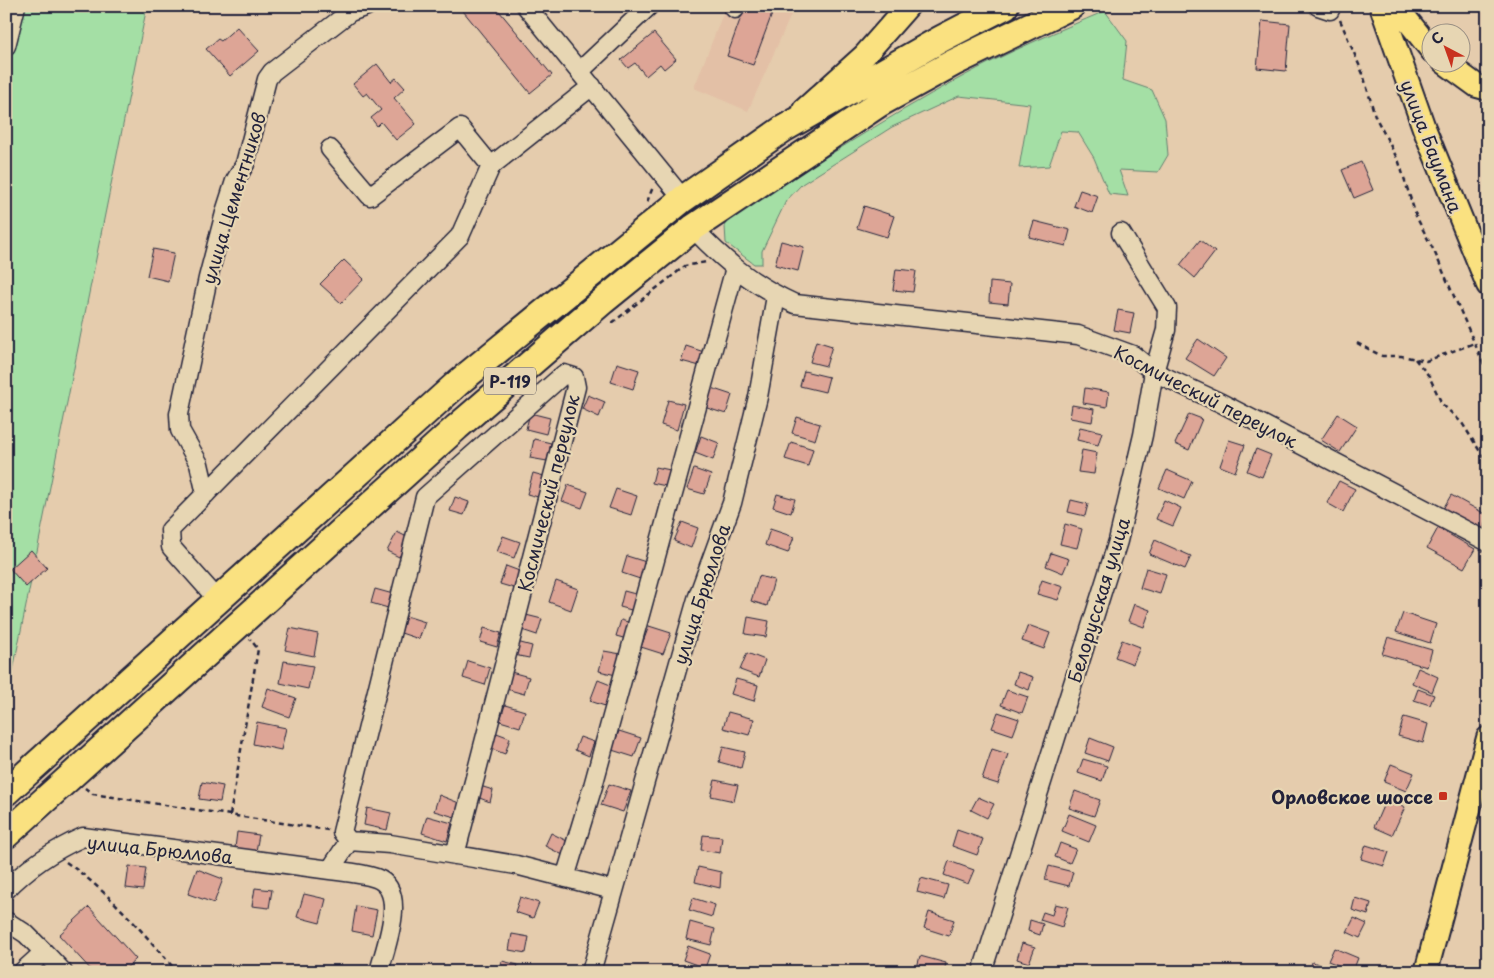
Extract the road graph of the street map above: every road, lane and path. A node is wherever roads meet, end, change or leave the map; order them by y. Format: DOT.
graph roads {
  1 [pos="16,6"];
  2 [pos="367,6"];
  3 [pos="526,6"];
  4 [pos="649,6"];
  5 [pos="908,6"];
  6 [pos="1005,6"];
  7 [pos="1071,6"];
  8 [pos="1381,6"];
  9 [pos="1396,6"];
  10 [pos="1324,8"];
  11 [pos="1422,38"];
  12 [pos="6,46"];
  13 [pos="580,71"];
  14 [pos="1458,72"];
  15 [pos="592,86"];
  16 [pos="1488,89"];
  17 [pos="783,129"];
  18 [pos="330,149"];
  19 [pos="491,166"];
  20 [pos="661,171"];
  21 [pos="683,199"];
  22 [pos="645,206"];
  23 [pos="693,228"];
  24 [pos="1121,233"];
  25 [pos="728,263"];
  26 [pos="1487,280"];
  27 [pos="776,296"];
  28 [pos="612,323"];
  29 [pos="1356,343"];
  30 [pos="1475,343"];
  31 [pos="1415,359"];
  32 [pos="1154,372"];
  33 [pos="1488,374"];
  34 [pos="1488,464"];
  35 [pos="206,494"];
  36 [pos="1488,542"];
  37 [pos="218,600"];
  38 [pos="238,624"];
  39 [pos="1488,738"];
  40 [pos="69,777"];
  41 [pos="6,792"];
  42 [pos="230,815"];
  43 [pos="6,835"];
  44 [pos="346,836"];
  45 [pos="53,852"];
  46 [pos="455,855"];
  47 [pos="330,870"];
  48 [pos="565,878"];
  49 [pos="6,890"];
  50 [pos="613,890"];
  51 [pos="6,921"];
  52 [pos="44,952"];
  53 [pos="22,972"];
  54 [pos="63,972"];
  55 [pos="177,972"];
  56 [pos="379,972"];
  57 [pos="591,972"];
  58 [pos="982,972"];
  59 [pos="1426,972"];
  1 -- 12 [label="street"];
  2 -- 35 [label="street, улица Цементников"];
  3 -- 13 [label="street"];
  4 -- 13 [label="street"];
  5 -- 17 [label="main road"];
  6 -- 17 [label="highway, Р-119"];
  7 -- 23 [label="highway, Р-119"];
  8 -- 26 [label="main road, улица Баумана"];
  9 -- 11 [label="main road"];
  10 -- 30 [label="path"];
  13 -- 15 [label="street"];
  14 -- 16 [label="main road"];
  15 -- 19 [label="street"];
  15 -- 20 [label="street"];
  17 -- 21 [label="highway, Р-119"];
  18 -- 19 [label="street"];
  19 -- 35 [label="street"];
  20 -- 21 [label="street"];
  20 -- 22 [label="path"];
  21 -- 37 [label="highway, Р-119"];
  23 -- 25 [label="street, Космический переулок"];
  23 -- 38 [label="highway, Р-119"];
  24 -- 32 [label="street, Белорусская улица"];
  25 -- 27 [label="street, Космический переулок"];
  25 -- 28 [label="path"];
  25 -- 48 [label="street"];
  27 -- 32 [label="street, Космический переулок"];
  27 -- 50 [label="street, улица Брюллова"];
  29 -- 31 [label="path"];
  30 -- 31 [label="path"];
  30 -- 33 [label="path"];
  31 -- 34 [label="path"];
  32 -- 36 [label="street, Космический переулок"];
  32 -- 58 [label="street, Белорусская улица"];
  35 -- 37 [label="street"];
  37 -- 41 [label="highway, Р-119"];
  38 -- 40 [label="highway, Р-119"];
  38 -- 42 [label="path"];
  39 -- 59 [label="main road"];
  40 -- 42 [label="path"];
  40 -- 43 [label="highway, Р-119"];
  42 -- 44 [label="path"];
  44 -- 46 [label="street"];
  44 -- 46 [label="street, Космический переулок"];
  44 -- 47 [label="street"];
  45 -- 47 [label="street, улица Брюллова"];
  45 -- 49 [label="street, улица Брюллова"];
  45 -- 55 [label="path"];
  46 -- 48 [label="street"];
  47 -- 56 [label="street, улица Брюллова"];
  48 -- 50 [label="street"];
  50 -- 57 [label="street, улица Брюллова"];
  51 -- 52 [label="street"];
  52 -- 53 [label="street"];
  52 -- 54 [label="street"];
}
